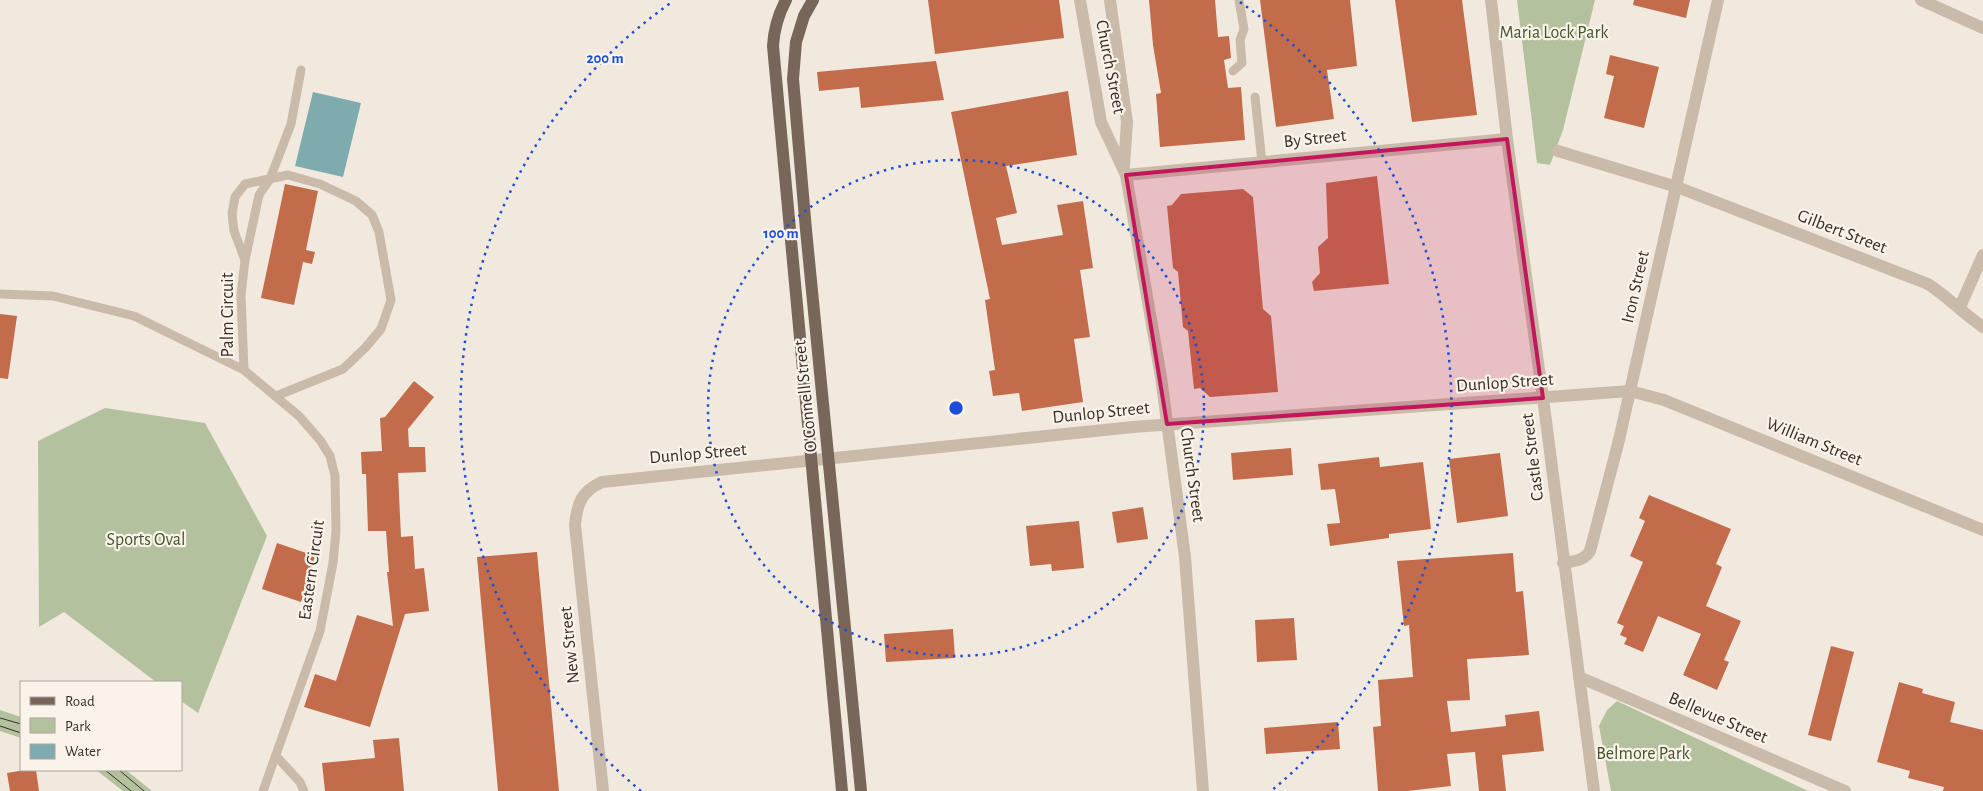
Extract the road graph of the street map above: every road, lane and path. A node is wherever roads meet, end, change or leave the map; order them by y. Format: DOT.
graph roads {
  1 [pos="786,0"];
  2 [pos="813,0"];
  3 [pos="1080,0"];
  4 [pos="1110,0"];
  5 [pos="1239,0"];
  6 [pos="1491,0"];
  7 [pos="1718,0"];
  8 [pos="1920,0"];
  9 [pos="1983,28"];
  10 [pos="301,70"];
  11 [pos="1233,71"];
  12 [pos="1255,97"];
  13 [pos="1507,139"];
  14 [pos="1558,151"];
  15 [pos="1262,162"];
  16 [pos="1125,170"];
  17 [pos="270,179"];
  18 [pos="1677,187"];
  19 [pos="1983,255"];
  20 [pos="245,260"];
  21 [pos="0,294"];
  22 [pos="1960,307"];
  23 [pos="1983,327"];
  24 [pos="244,370"];
  25 [pos="1630,391"];
  26 [pos="276,396"];
  27 [pos="1543,398"];
  28 [pos="1167,424"];
  29 [pos="830,459"];
  30 [pos="812,461"];
  31 [pos="582,497"];
  32 [pos="1983,530"];
  33 [pos="1563,563"];
  34 [pos="1579,677"];
  35 [pos="276,756"];
  36 [pos="262,791"];
  37 [pos="304,791"];
  38 [pos="603,791"];
  39 [pos="842,791"];
  40 [pos="861,791"];
  41 [pos="1203,791"];
  42 [pos="1594,791"];
  43 [pos="1844,791"];
  1 -- 30 [label="main road, O'Connell Street"];
  2 -- 29 [label="main road, O'Connell Street"];
  3 -- 16 [label="street, Church Street"];
  4 -- 16 [label="street, Church Street"];
  5 -- 11 [label="lane"];
  6 -- 13 [label="street, Castle Street"];
  7 -- 18 [label="street, Iron Street"];
  8 -- 9 [label="street"];
  10 -- 17 [label="lane"];
  12 -- 15 [label="lane"];
  13 -- 15 [label="street, By Street"];
  13 -- 27 [label="street, Castle Street"];
  14 -- 18 [label="street"];
  15 -- 16 [label="street, By Street"];
  16 -- 28 [label="street, Church Street"];
  17 -- 20 [label="lane, Palm Circuit"];
  17 -- 20 [label="lane, Palm Circuit"];
  17 -- 26 [label="lane, Palm Circuit"];
  18 -- 22 [label="street, Gilbert Street"];
  18 -- 25 [label="street, Iron Street"];
  19 -- 22 [label="street"];
  20 -- 24 [label="lane, Palm Circuit"];
  21 -- 24 [label="lane, Eastern Circuit"];
  22 -- 23 [label="street, Gilbert Street"];
  24 -- 26 [label="lane, Eastern Circuit"];
  25 -- 27 [label="street, Dunlop Street"];
  25 -- 32 [label="street, William Street"];
  25 -- 33 [label="street, Iron Street"];
  26 -- 35 [label="lane, Eastern Circuit"];
  27 -- 28 [label="street, Dunlop Street"];
  27 -- 33 [label="street, Castle Street"];
  28 -- 29 [label="street, Dunlop Street"];
  28 -- 41 [label="street, Church Street"];
  29 -- 30 [label="street, Dunlop Street"];
  29 -- 40 [label="main road, O'Connell Street"];
  30 -- 31 [label="street, Dunlop Street"];
  30 -- 39 [label="main road, O'Connell Street"];
  31 -- 38 [label="street, New Street"];
  33 -- 34 [label="street, Castle Street"];
  34 -- 42 [label="street, Castle Street"];
  34 -- 43 [label="street, Bellevue Street"];
  35 -- 36 [label="lane, Eastern Circuit"];
  35 -- 37 [label="lane"];
}
